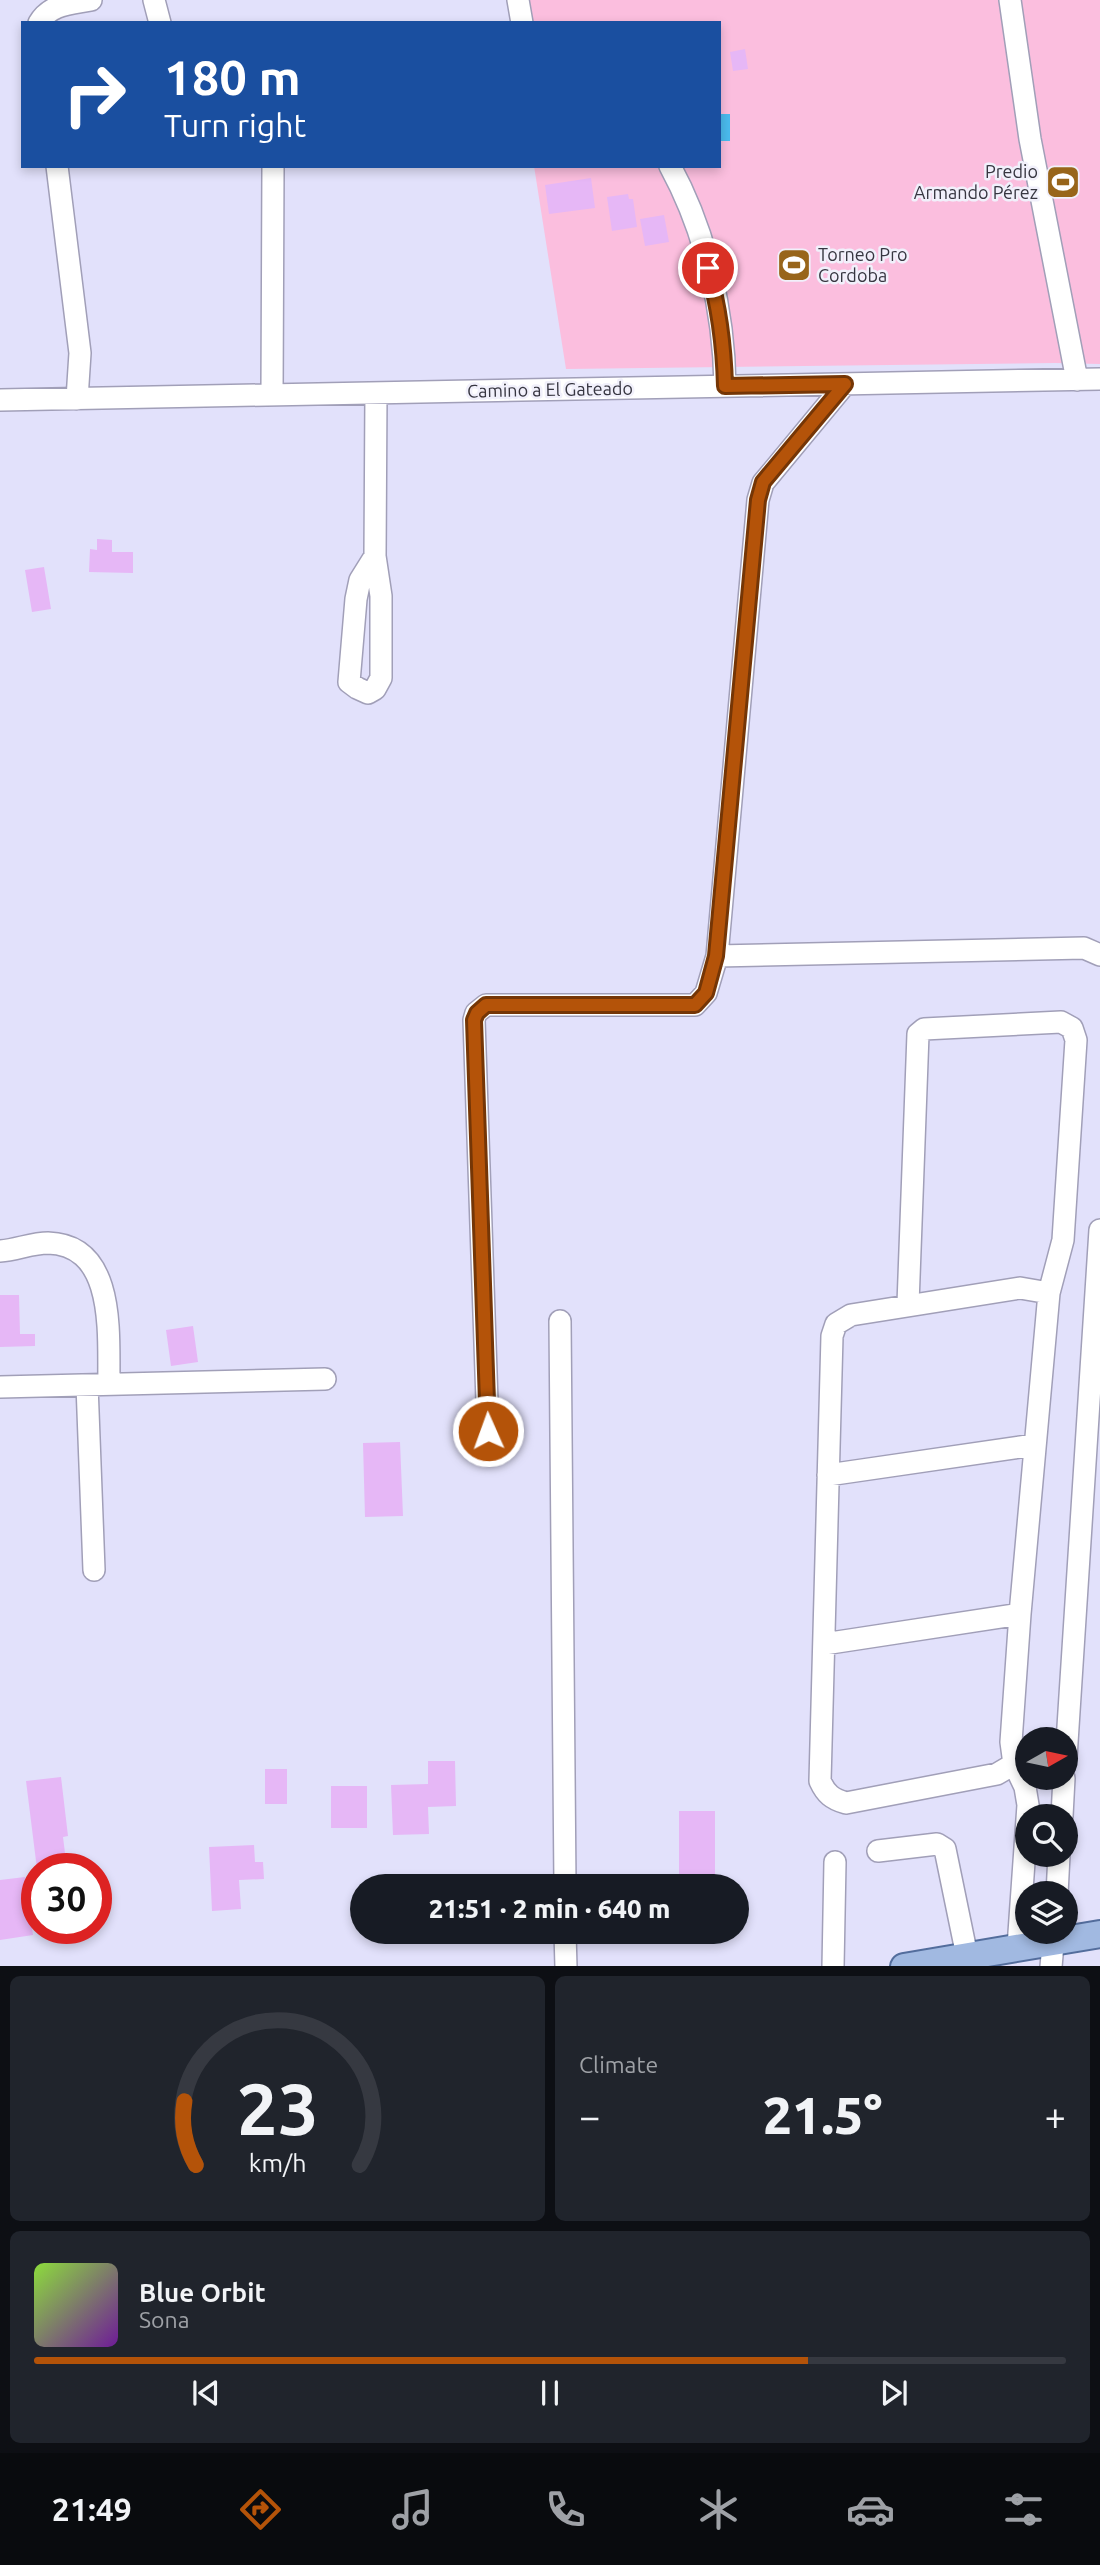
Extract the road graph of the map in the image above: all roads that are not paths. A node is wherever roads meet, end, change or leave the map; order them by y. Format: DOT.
graph roads {
  1 [pos="90,0"];
  2 [pos="154,0"];
  3 [pos="518,0"];
  4 [pos="1010,0"];
  5 [pos="39,21"];
  6 [pos="159,21"];
  7 [pos="522,21"];
  8 [pos="57,168"];
  9 [pos="273,168"];
  10 [pos="671,168"];
  11 [pos="1100,379"];
  12 [pos="1077,380"];
  13 [pos="845,384"];
  14 [pos="725,386"];
  15 [pos="376,393"];
  16 [pos="272,395"];
  17 [pos="77,399"];
  18 [pos="0,400"];
  19 [pos="375,556"];
  20 [pos="1100,955"];
  21 [pos="716,956"];
  22 [pos="1100,1230"];
  23 [pos="0,1251"];
  24 [pos="1049,1293"];
  25 [pos="908,1304"];
  26 [pos="560,1321"];
  27 [pos="325,1379"];
  28 [pos="109,1384"];
  29 [pos="87,1385"];
  30 [pos="0,1387"];
  31 [pos="488,1431"];
  32 [pos="1034,1445"];
  33 [pos="828,1475"];
  34 [pos="94,1570"];
  35 [pos="1020,1614"];
  36 [pos="824,1644"];
  37 [pos="1068,1727"];
  38 [pos="1014,1764"];
  39 [pos="878,1851"];
  40 [pos="835,1862"];
  41 [pos="565,1874"];
  42 [pos="1100,1934"];
  43 [pos="565,1944"];
  44 [pos="1018,1947"];
  45 [pos="1053,1947"];
  46 [pos="967,1956"];
  47 [pos="566,1966"];
  48 [pos="832,1966"];
  49 [pos="904,1966"];
  1 -- 5 [label="street"];
  2 -- 6 [label="street"];
  3 -- 7 [label="street"];
  4 -- 12 [label="street"];
  8 -- 17 [label="street"];
  9 -- 16 [label="street"];
  10 -- 14 [label="street"];
  11 -- 12 [label="street, Camino a El Gateado"];
  12 -- 13 [label="street, Camino a El Gateado"];
  13 -- 14 [label="street, Camino a El Gateado"];
  13 -- 21 [label="street"];
  14 -- 15 [label="street, Camino a El Gateado"];
  15 -- 16 [label="street, Camino a El Gateado"];
  15 -- 19 [label="street"];
  16 -- 17 [label="street, Camino a El Gateado"];
  17 -- 18 [label="street, Camino a El Gateado"];
  19 -- 19 [label="street"];
  20 -- 21 [label="street"];
  21 -- 31 [label="street"];
  22 -- 37 [label="street"];
  23 -- 28 [label="street"];
  24 -- 25 [label="street"];
  24 -- 25 [label="street"];
  24 -- 32 [label="street"];
  25 -- 33 [label="street"];
  26 -- 41 [label="street"];
  27 -- 28 [label="street"];
  28 -- 29 [label="street"];
  29 -- 30 [label="street"];
  29 -- 34 [label="street"];
  32 -- 33 [label="street"];
  32 -- 35 [label="street"];
  33 -- 36 [label="street"];
  35 -- 36 [label="street"];
  35 -- 38 [label="street"];
  36 -- 38 [label="street"];
  38 -- 44 [label="street"];
  39 -- 46 [label="street"];
  40 -- 48 [label="street"];
  42 -- 45 [label="main road"];
  43 -- 47 [label="street"];
  44 -- 45 [label="main road"];
  44 -- 46 [label="main road"];
  46 -- 49 [label="main road"];
}
